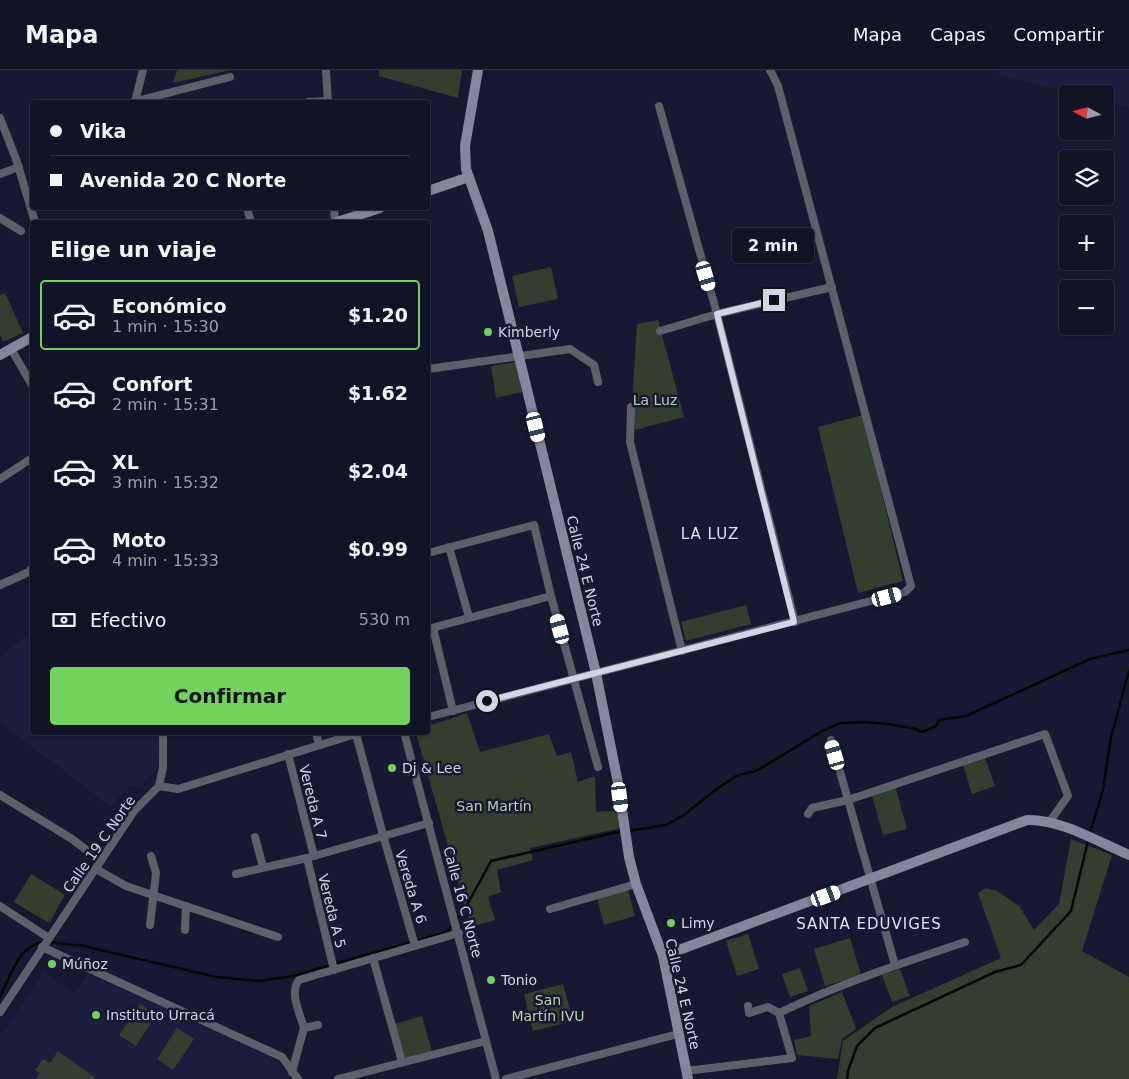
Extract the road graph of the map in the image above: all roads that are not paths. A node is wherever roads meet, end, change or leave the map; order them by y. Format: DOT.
graph roads {
  1 [pos="143,70"];
  2 [pos="326,70"];
  3 [pos="478,70"];
  4 [pos="770,70"];
  5 [pos="230,77"];
  6 [pos="135,100"];
  7 [pos="142,100"];
  8 [pos="328,100"];
  9 [pos="659,106"];
  10 [pos="1,123"];
  11 [pos="19,168"];
  12 [pos="0,174"];
  13 [pos="469,177"];
  14 [pos="430,190"];
  15 [pos="30,205"];
  16 [pos="374,210"];
  17 [pos="0,218"];
  18 [pos="342,220"];
  19 [pos="21,231"];
  20 [pos="832,287"];
  21 [pos="717,314"];
  22 [pos="660,331"];
  23 [pos="30,338"];
  24 [pos="11,349"];
  25 [pos="0,355"];
  26 [pos="519,356"];
  27 [pos="430,369"];
  28 [pos="30,382"];
  29 [pos="598,382"];
  30 [pos="630,407"];
  31 [pos="30,459"];
  32 [pos="0,479"];
  33 [pos="449,547"];
  34 [pos="430,552"];
  35 [pos="30,571"];
  36 [pos="0,585"];
  37 [pos="551,596"];
  38 [pos="469,617"];
  39 [pos="794,622"];
  40 [pos="430,628"];
  41 [pos="682,651"];
  42 [pos="596,673"];
  43 [pos="573,679"];
  44 [pos="453,711"];
  45 [pos="430,717"];
  46 [pos="163,735"];
  47 [pos="317,735"];
  48 [pos="352,735"];
  49 [pos="359,735"];
  50 [pos="405,735"];
  51 [pos="831,740"];
  52 [pos="319,745"];
  53 [pos="288,754"];
  54 [pos="598,767"];
  55 [pos="159,786"];
  56 [pos="0,796"];
  57 [pos="848,800"];
  58 [pos="808,814"];
  59 [pos="1050,821"];
  60 [pos="429,823"];
  61 [pos="383,835"];
  62 [pos="255,837"];
  63 [pos="151,856"];
  64 [pos="1129,856"];
  65 [pos="310,857"];
  66 [pos="101,861"];
  67 [pos="263,867"];
  68 [pos="96,870"];
  69 [pos="236,874"];
  70 [pos="870,879"];
  71 [pos="636,884"];
  72 [pos="153,895"];
  73 [pos="0,906"];
  74 [pos="186,906"];
  75 [pos="550,909"];
  76 [pos="150,925"];
  77 [pos="185,930"];
  78 [pos="458,930"];
  79 [pos="278,937"];
  80 [pos="49,938"];
  81 [pos="965,942"];
  82 [pos="415,946"];
  83 [pos="43,947"];
  84 [pos="663,956"];
  85 [pos="373,958"];
  86 [pos="895,965"];
  87 [pos="334,969"];
  88 [pos="748,1006"];
  89 [pos="0,1012"];
  90 [pos="779,1014"];
  91 [pos="318,1025"];
  92 [pos="304,1028"];
  93 [pos="678,1034"];
  94 [pos="486,1041"];
  95 [pos="402,1062"];
  96 [pos="292,1072"];
  97 [pos="687,1075"];
  98 [pos="298,1079"];
  99 [pos="338,1079"];
  100 [pos="496,1079"];
  101 [pos="506,1079"];
  1 -- 6 [label="street"];
  2 -- 8 [label="street"];
  3 -- 13 [label="main road, Calle 24 E Norte"];
  4 -- 20 [label="street"];
  5 -- 7 [label="street"];
  9 -- 21 [label="street"];
  10 -- 11 [label="street"];
  11 -- 12 [label="street"];
  11 -- 15 [label="street"];
  13 -- 14 [label="main road"];
  13 -- 26 [label="main road, Calle 24 E Norte"];
  16 -- 18 [label="main road"];
  17 -- 19 [label="street"];
  20 -- 21 [label="street"];
  20 -- 39 [label="street"];
  21 -- 22 [label="street"];
  21 -- 39 [label="street"];
  23 -- 24 [label="main road"];
  24 -- 25 [label="main road"];
  24 -- 28 [label="street"];
  26 -- 27 [label="street"];
  26 -- 29 [label="street"];
  26 -- 42 [label="main road, Calle 24 E Norte"];
  30 -- 41 [label="street"];
  31 -- 32 [label="street"];
  33 -- 34 [label="street"];
  33 -- 37 [label="street"];
  33 -- 38 [label="street"];
  35 -- 36 [label="street"];
  37 -- 38 [label="street"];
  37 -- 43 [label="street"];
  38 -- 40 [label="street"];
  39 -- 41 [label="street"];
  40 -- 44 [label="street"];
  41 -- 42 [label="street"];
  42 -- 43 [label="street"];
  42 -- 71 [label="main road, Calle 24 E Norte"];
  43 -- 44 [label="street"];
  43 -- 54 [label="street"];
  44 -- 45 [label="street"];
  46 -- 55 [label="street"];
  47 -- 52 [label="street"];
  48 -- 52 [label="street"];
  49 -- 61 [label="street, Vereda A 6"];
  50 -- 60 [label="street, Calle 16 C Norte"];
  51 -- 57 [label="street"];
  52 -- 53 [label="street"];
  53 -- 55 [label="street"];
  53 -- 65 [label="street, Vereda A 7"];
  55 -- 66 [label="street, Calle 19 C Norte"];
  56 -- 66 [label="street"];
  57 -- 58 [label="street"];
  57 -- 59 [label="street"];
  57 -- 70 [label="street"];
  59 -- 64 [label="main road"];
  59 -- 70 [label="main road"];
  60 -- 61 [label="street"];
  60 -- 78 [label="street, Calle 16 C Norte"];
  61 -- 65 [label="street"];
  61 -- 82 [label="street, Vereda A 6"];
  62 -- 67 [label="street"];
  63 -- 72 [label="street"];
  65 -- 67 [label="street"];
  65 -- 87 [label="street, Vereda A 5"];
  66 -- 68 [label="street, Calle 19 C Norte"];
  67 -- 69 [label="street"];
  68 -- 72 [label="street"];
  68 -- 80 [label="street, Calle 19 C Norte"];
  70 -- 84 [label="main road"];
  70 -- 86 [label="street"];
  71 -- 75 [label="street"];
  71 -- 84 [label="main road, Calle 24 E Norte"];
  72 -- 74 [label="street"];
  72 -- 76 [label="street"];
  73 -- 80 [label="street"];
  74 -- 77 [label="street"];
  74 -- 79 [label="street"];
  78 -- 82 [label="street"];
  78 -- 94 [label="street, Calle 16 C Norte"];
  80 -- 83 [label="street, Calle 19 C Norte"];
  81 -- 86 [label="street"];
  82 -- 85 [label="street"];
  83 -- 89 [label="street, Calle 19 C Norte"];
  83 -- 96 [label="street"];
  84 -- 93 [label="main road, Calle 24 E Norte"];
  85 -- 87 [label="street"];
  85 -- 95 [label="street"];
  86 -- 90 [label="street"];
  87 -- 92 [label="street"];
  88 -- 90 [label="street"];
  90 -- 97 [label="street"];
  91 -- 92 [label="street"];
  92 -- 96 [label="street"];
  93 -- 97 [label="main road, Calle 24 E Norte"];
  93 -- 101 [label="street"];
  94 -- 95 [label="street"];
  94 -- 100 [label="street, Calle 16 C Norte"];
  95 -- 99 [label="street"];
  96 -- 98 [label="street"];
}
